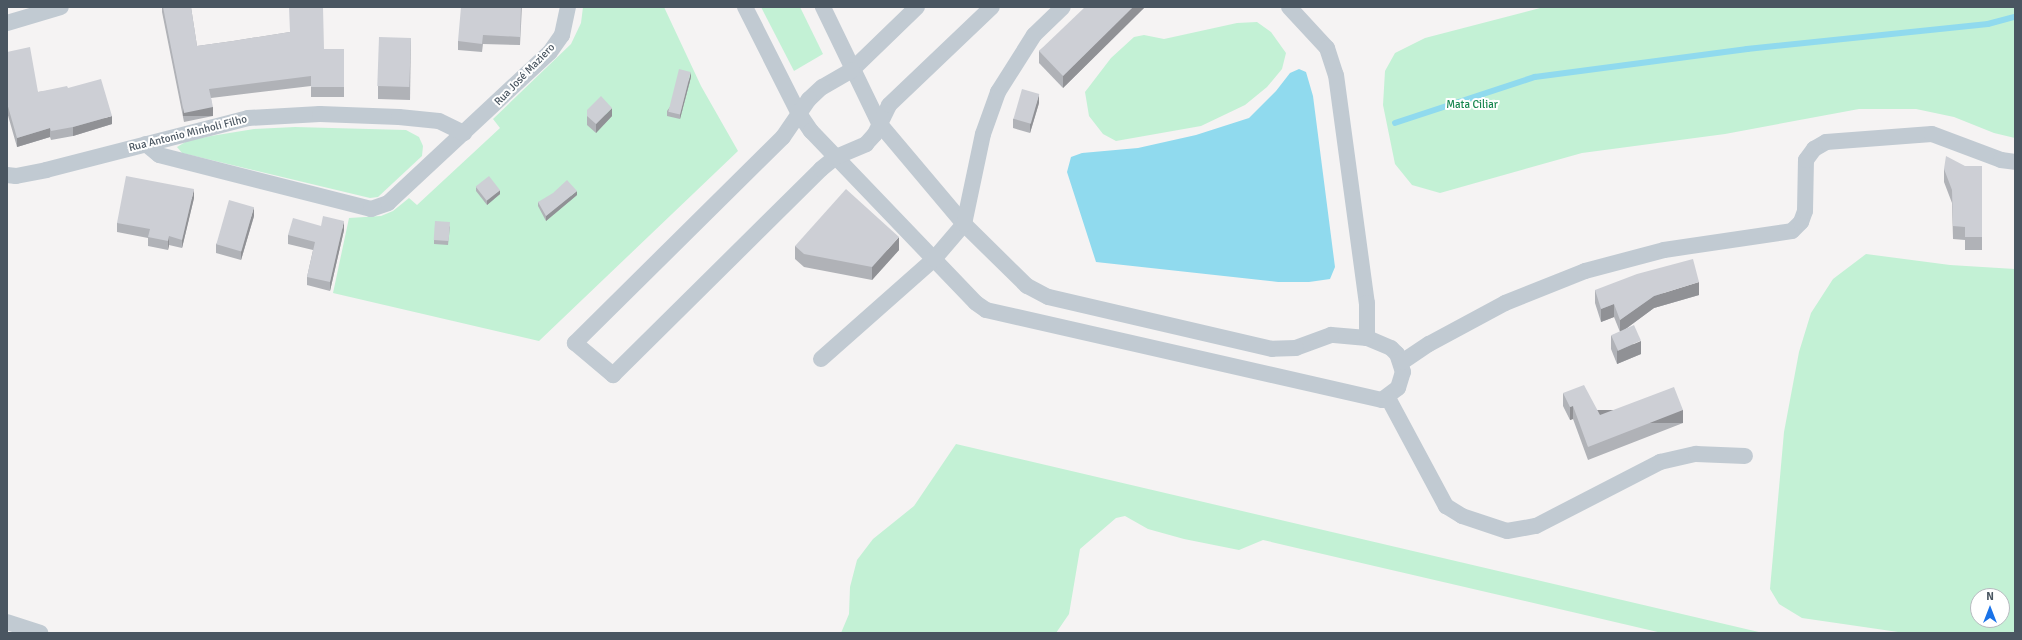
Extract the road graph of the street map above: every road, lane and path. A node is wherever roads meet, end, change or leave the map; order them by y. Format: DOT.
graph roads {
  1 [pos="61,7"];
  2 [pos="568,7"];
  3 [pos="745,7"];
  4 [pos="823,7"];
  5 [pos="917,7"];
  6 [pos="992,7"];
  7 [pos="1063,7"];
  8 [pos="1289,7"];
  9 [pos="7,23"];
  10 [pos="852,70"];
  11 [pos="798,112"];
  12 [pos="879,123"];
  13 [pos="464,133"];
  14 [pos="146,144"];
  15 [pos="836,157"];
  16 [pos="2015,162"];
  17 [pos="7,175"];
  18 [pos="964,224"];
  19 [pos="934,259"];
  20 [pos="1367,338"];
  21 [pos="821,359"];
  22 [pos="1402,362"];
  23 [pos="1388,398"];
  24 [pos="1745,456"];
  25 [pos="7,622"];
  26 [pos="40,633"];
  1 -- 9 [label="street"];
  2 -- 13 [label="street, Rua José Maziero"];
  3 -- 11 [label="street"];
  4 -- 10 [label="street"];
  5 -- 10 [label="street"];
  6 -- 12 [label="street"];
  7 -- 18 [label="street"];
  8 -- 20 [label="street"];
  10 -- 11 [label="street"];
  10 -- 12 [label="street"];
  11 -- 15 [label="street"];
  11 -- 15 [label="street"];
  12 -- 15 [label="street"];
  12 -- 18 [label="street"];
  13 -- 14 [label="street, Rua Antonio Minholi Filho"];
  13 -- 14 [label="street, Rua José Maziero"];
  14 -- 17 [label="street, Rua Antonio Minholi Filho"];
  15 -- 19 [label="street"];
  16 -- 22 [label="street"];
  18 -- 19 [label="street"];
  18 -- 20 [label="street"];
  19 -- 21 [label="street"];
  19 -- 23 [label="street"];
  20 -- 22 [label="street"];
  22 -- 23 [label="street"];
  23 -- 24 [label="street"];
  25 -- 26 [label="street"];
}
